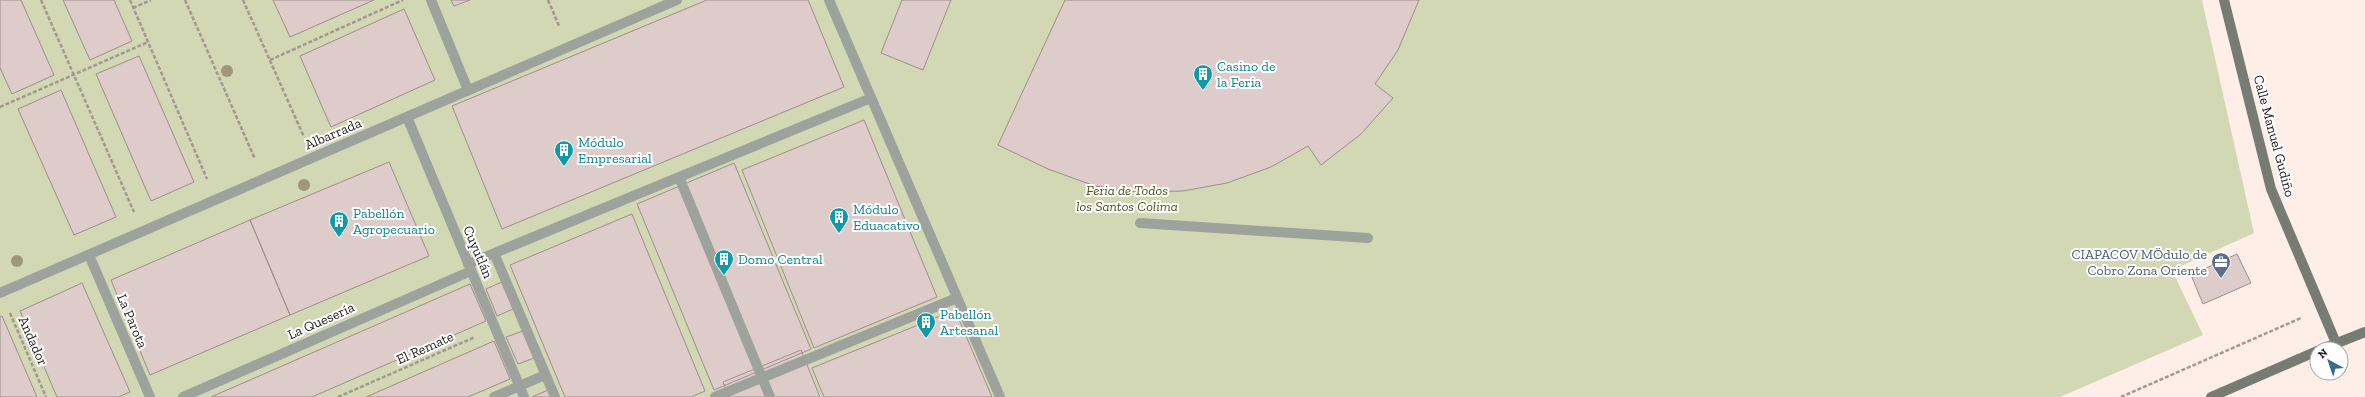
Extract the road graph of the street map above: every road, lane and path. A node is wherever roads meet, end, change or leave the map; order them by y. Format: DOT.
graph roads {
  1 [pos="41,0"];
  2 [pos="130,0"];
  3 [pos="151,0"];
  4 [pos="185,0"];
  5 [pos="243,0"];
  6 [pos="404,0"];
  7 [pos="431,0"];
  8 [pos="548,0"];
  9 [pos="677,0"];
  10 [pos="829,0"];
  11 [pos="2224,0"];
  12 [pos="133,8"];
  13 [pos="148,42"];
  14 [pos="568,47"];
  15 [pos="270,60"];
  16 [pos="73,75"];
  17 [pos="468,90"];
  18 [pos="871,98"];
  19 [pos="0,107"];
  20 [pos="407,117"];
  21 [pos="313,157"];
  22 [pos="679,177"];
  23 [pos="263,179"];
  24 [pos="216,200"];
  25 [pos="1140,223"];
  26 [pos="142,232"];
  27 [pos="1368,238"];
  28 [pos="494,253"];
  29 [pos="89,255"];
  30 [pos="469,268"];
  31 [pos="0,293"];
  32 [pos="957,298"];
  33 [pos="2322,309"];
  34 [pos="495,328"];
  35 [pos="2365,332"];
  36 [pos="2335,341"];
  37 [pos="2341,341"];
  38 [pos="2309,354"];
  39 [pos="545,375"];
  40 [pos="762,378"];
  41 [pos="519,386"];
  42 [pos="46,397"];
  43 [pos="150,397"];
  44 [pos="183,397"];
  45 [pos="338,397"];
  46 [pos="494,397"];
  47 [pos="524,397"];
  48 [pos="555,397"];
  49 [pos="715,397"];
  50 [pos="770,397"];
  51 [pos="1000,397"];
  52 [pos="2121,397"];
  53 [pos="2211,397"];
  1 -- 16 [label="path"];
  2 -- 12 [label="path"];
  3 -- 12 [label="path"];
  4 -- 23 [label="path"];
  5 -- 15 [label="path"];
  6 -- 15 [label="path"];
  7 -- 17 [label="street"];
  8 -- 14 [label="path"];
  9 -- 14 [label="street, Albarrada"];
  10 -- 18 [label="street"];
  11 -- 33 [label="main road, Calle Manuel Gudiño"];
  12 -- 13 [label="path"];
  13 -- 16 [label="path"];
  13 -- 24 [label="path"];
  14 -- 17 [label="street, Albarrada"];
  15 -- 21 [label="path"];
  16 -- 19 [label="path"];
  16 -- 26 [label="path"];
  17 -- 20 [label="street, Albarrada"];
  18 -- 22 [label="street, La Quesería"];
  18 -- 32 [label="street"];
  20 -- 21 [label="street, Albarrada"];
  20 -- 30 [label="street, Cuyutlán"];
  21 -- 23 [label="street, Albarrada"];
  22 -- 28 [label="street, La Quesería"];
  22 -- 40 [label="street"];
  23 -- 24 [label="street, Albarrada"];
  24 -- 26 [label="street, Albarrada"];
  25 -- 27 [label="street"];
  26 -- 29 [label="street, Albarrada"];
  28 -- 30 [label="street, La Quesería"];
  28 -- 39 [label="street, Cuyutlán"];
  29 -- 31 [label="street, Albarrada"];
  29 -- 43 [label="street, La Parota"];
  30 -- 34 [label="street, Cuyutlán"];
  30 -- 44 [label="street, La Quesería"];
  31 -- 42 [label="path, Andador"];
  32 -- 40 [label="street"];
  32 -- 51 [label="street"];
  33 -- 36 [label="main road, Calle Manuel Gudiño"];
  33 -- 52 [label="path"];
  34 -- 41 [label="street, Cuyutlán"];
  34 -- 45 [label="path, El Remate"];
  35 -- 37 [label="main road"];
  38 -- 53 [label="main road"];
  39 -- 41 [label="street"];
  39 -- 48 [label="street, Cuyutlán"];
  40 -- 49 [label="street"];
  40 -- 50 [label="street"];
  41 -- 46 [label="street"];
  41 -- 47 [label="street, Cuyutlán"];
}
